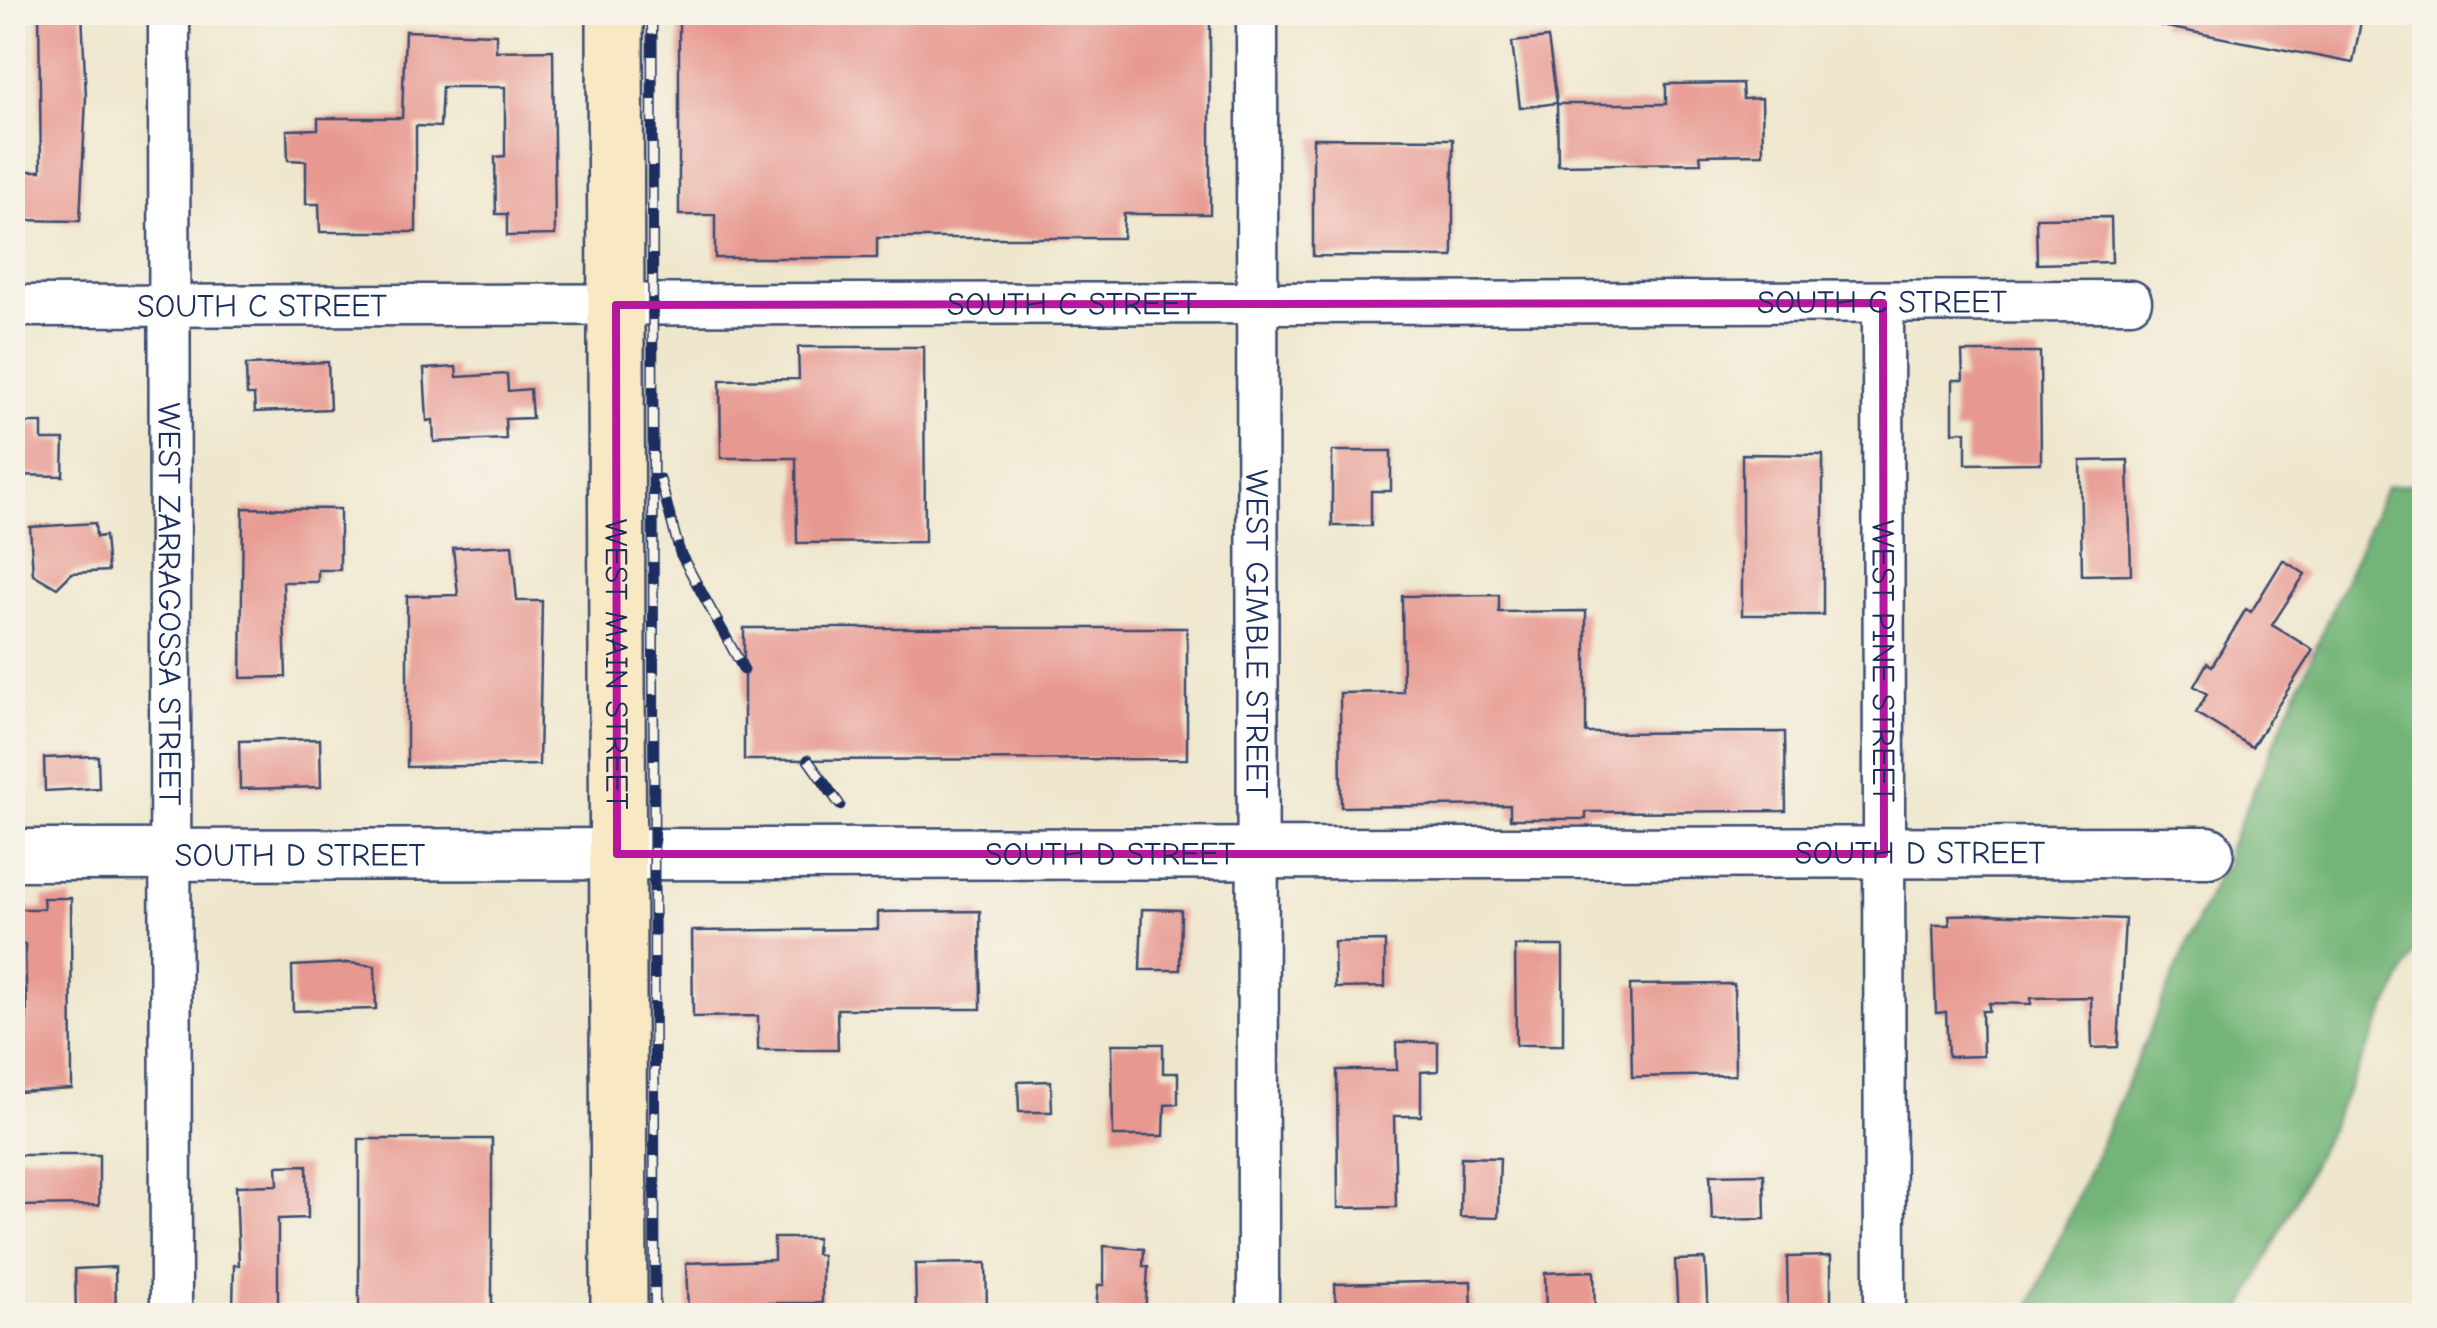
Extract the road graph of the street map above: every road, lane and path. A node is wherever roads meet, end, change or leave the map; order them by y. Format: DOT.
graph roads {
  1 [pos="170,12"];
  2 [pos="615,12"];
  3 [pos="1257,12"];
  4 [pos="2131,301"];
  5 [pos="1883,303"];
  6 [pos="12,306"];
  7 [pos="170,306"];
  8 [pos="616,306"];
  9 [pos="1258,306"];
  10 [pos="2208,852"];
  11 [pos="172,854"];
  12 [pos="617,854"];
  13 [pos="1260,854"];
  14 [pos="1884,854"];
  15 [pos="12,855"];
  16 [pos="171,1316"];
  17 [pos="618,1316"];
  18 [pos="1258,1316"];
  19 [pos="1885,1316"];
  1 -- 7 [label="street, WEST ZARRAGOSSA STREET"];
  2 -- 8 [label="main road, WEST MAIN STREET"];
  3 -- 9 [label="street, WEST GIMBLE STREET"];
  4 -- 5 [label="street, SOUTH C STREET"];
  5 -- 9 [label="street, SOUTH C STREET"];
  5 -- 14 [label="street, WEST PINE STREET"];
  6 -- 7 [label="street, SOUTH C STREET"];
  7 -- 8 [label="street, SOUTH C STREET"];
  7 -- 11 [label="street, WEST ZARRAGOSSA STREET"];
  8 -- 9 [label="street, SOUTH C STREET"];
  8 -- 12 [label="main road, WEST MAIN STREET"];
  9 -- 13 [label="street, WEST GIMBLE STREET"];
  10 -- 14 [label="street, SOUTH D STREET"];
  11 -- 12 [label="street, SOUTH D STREET"];
  11 -- 15 [label="street, SOUTH D STREET"];
  11 -- 16 [label="street, WEST ZARRAGOSSA STREET"];
  12 -- 13 [label="street, SOUTH D STREET"];
  12 -- 17 [label="main road, WEST MAIN STREET"];
  13 -- 14 [label="street, SOUTH D STREET"];
  13 -- 18 [label="street, WEST GIMBLE STREET"];
  14 -- 19 [label="street, WEST PINE STREET"];
}
